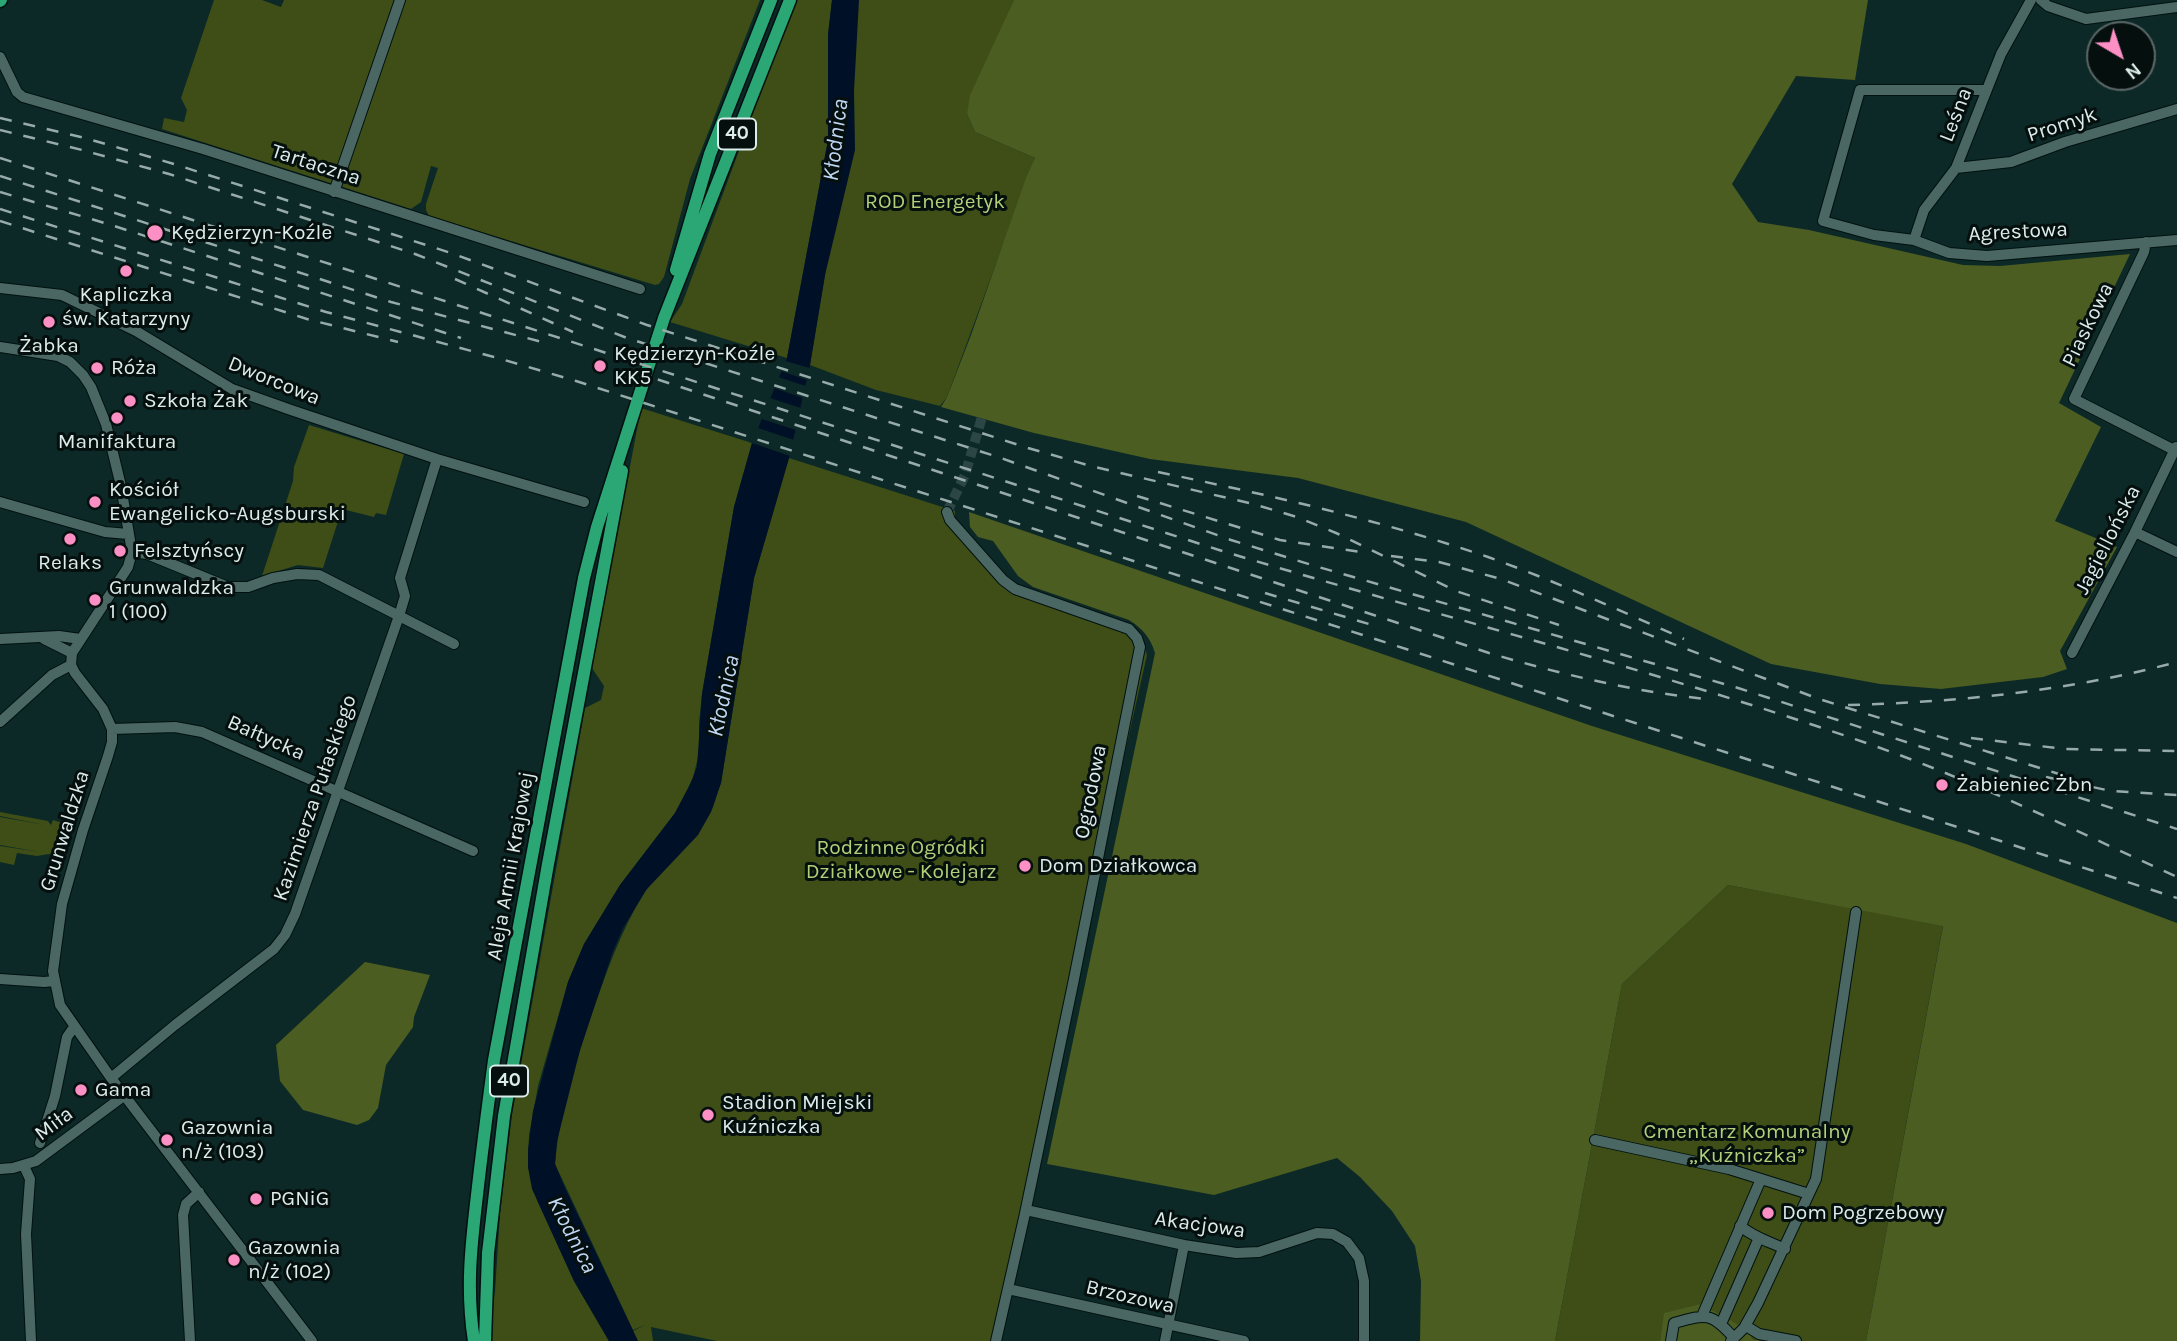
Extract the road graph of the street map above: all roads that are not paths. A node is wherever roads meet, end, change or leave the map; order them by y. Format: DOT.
graph roads {
  1 [pos="400,0"];
  2 [pos="771,0"];
  3 [pos="790,0"];
  4 [pos="2031,0"];
  5 [pos="2041,0"];
  6 [pos="2177,7"];
  7 [pos="0,57"];
  8 [pos="1986,90"];
  9 [pos="2177,109"];
  10 [pos="1956,167"];
  11 [pos="334,192"];
  12 [pos="1914,240"];
  13 [pos="2177,240"];
  14 [pos="2146,242"];
  15 [pos="0,288"];
  16 [pos="640,289"];
  17 [pos="664,318"];
  18 [pos="0,347"];
  19 [pos="635,406"];
  20 [pos="2176,447"];
  21 [pos="437,459"];
  22 [pos="0,502"];
  23 [pos="584,502"];
  24 [pos="948,516"];
  25 [pos="2135,532"];
  26 [pos="128,534"];
  27 [pos="132,552"];
  28 [pos="2177,552"];
  29 [pos="399,616"];
  30 [pos="40,637"];
  31 [pos="0,639"];
  32 [pos="79,639"];
  33 [pos="454,644"];
  34 [pos="72,653"];
  35 [pos="2072,653"];
  36 [pos="71,665"];
  37 [pos="0,722"];
  38 [pos="112,729"];
  39 [pos="337,791"];
  40 [pos="473,851"];
  41 [pos="1856,912"];
  42 [pos="0,979"];
  43 [pos="54,981"];
  44 [pos="74,1027"];
  45 [pos="111,1078"];
  46 [pos="125,1095"];
  47 [pos="1595,1140"];
  48 [pos="40,1143"];
  49 [pos="24,1166"];
  50 [pos="0,1169"];
  51 [pos="1761,1179"];
  52 [pos="199,1192"];
  53 [pos="1809,1194"];
  54 [pos="1026,1210"];
  55 [pos="1740,1226"];
  56 [pos="1758,1240"];
  57 [pos="1184,1245"];
  58 [pos="1785,1249"];
  59 [pos="1008,1290"];
  60 [pos="1702,1316"];
  61 [pos="1721,1324"];
  62 [pos="1168,1325"];
  63 [pos="1746,1325"];
  64 [pos="1732,1340"];
  65 [pos="31,1341"];
  66 [pos="190,1341"];
  67 [pos="312,1341"];
  68 [pos="474,1341"];
  69 [pos="485,1341"];
  70 [pos="996,1341"];
  71 [pos="1165,1341"];
  72 [pos="1244,1341"];
  73 [pos="1364,1341"];
  74 [pos="1671,1341"];
  75 [pos="1796,1341"];
  1 -- 11 [label="street"];
  2 -- 17 [label="main road, Aleja Armii Krajowej / 40"];
  3 -- 17 [label="main road, Aleja Armii Krajowej / 40"];
  4 -- 8 [label="street, Leśna"];
  5 -- 6 [label="street"];
  7 -- 11 [label="street, Tartaczna"];
  8 -- 10 [label="street, Leśna"];
  8 -- 12 [label="street, Agrestowa"];
  9 -- 10 [label="street, Promyk"];
  10 -- 12 [label="street, Leśna"];
  11 -- 16 [label="street, Tartaczna"];
  12 -- 14 [label="street, Agrestowa"];
  13 -- 14 [label="street, Agrestowa"];
  14 -- 20 [label="street, Piaskowa"];
  15 -- 21 [label="street, Dworcowa"];
  17 -- 19 [label="main road, Aleja Armii Krajowej / 40"];
  18 -- 26 [label="street"];
  19 -- 68 [label="main road, Aleja Armii Krajowej / 40"];
  19 -- 69 [label="main road, Aleja Armii Krajowej / 40"];
  20 -- 25 [label="street, Jagiellońska"];
  21 -- 23 [label="street, Dworcowa"];
  21 -- 29 [label="street, Kazimierza Pułaskiego"];
  22 -- 26 [label="street"];
  24 -- 54 [label="street, Ogrodowa"];
  25 -- 28 [label="street"];
  25 -- 35 [label="street, Jagiellońska"];
  26 -- 27 [label="street"];
  27 -- 29 [label="street"];
  27 -- 32 [label="street"];
  29 -- 33 [label="street"];
  29 -- 39 [label="street, Kazimierza Pułaskiego"];
  30 -- 31 [label="street"];
  30 -- 32 [label="street"];
  30 -- 34 [label="street"];
  32 -- 34 [label="street"];
  34 -- 36 [label="street"];
  36 -- 37 [label="street"];
  36 -- 38 [label="street"];
  38 -- 39 [label="street, Bałtycka"];
  38 -- 43 [label="street, Grunwaldzka"];
  39 -- 40 [label="street, Bałtycka"];
  39 -- 45 [label="street, Kazimierza Pułaskiego"];
  41 -- 53 [label="street"];
  42 -- 43 [label="street"];
  43 -- 44 [label="street, Grunwaldzka"];
  44 -- 45 [label="street, Grunwaldzka"];
  44 -- 48 [label="street"];
  45 -- 46 [label="street, Grunwaldzka"];
  46 -- 49 [label="street, Miła"];
  46 -- 52 [label="street, Grunwaldzka"];
  47 -- 51 [label="street"];
  49 -- 50 [label="street, Miła"];
  49 -- 65 [label="street"];
  51 -- 53 [label="street"];
  51 -- 55 [label="street"];
  52 -- 66 [label="street"];
  52 -- 67 [label="street, Grunwaldzka"];
  53 -- 58 [label="street"];
  54 -- 57 [label="street, Akacjowa"];
  54 -- 59 [label="street, Ogrodowa"];
  55 -- 56 [label="street"];
  55 -- 60 [label="street"];
  56 -- 58 [label="street"];
  56 -- 61 [label="street"];
  57 -- 62 [label="street"];
  57 -- 73 [label="street, Akacjowa"];
  58 -- 63 [label="street"];
  59 -- 62 [label="street, Brzozowa"];
  59 -- 70 [label="street, Ogrodowa"];
  60 -- 61 [label="street"];
  60 -- 74 [label="street"];
  61 -- 64 [label="street"];
  62 -- 71 [label="street"];
  62 -- 72 [label="street, Brzozowa"];
  63 -- 64 [label="street"];
  63 -- 75 [label="street"];
}
